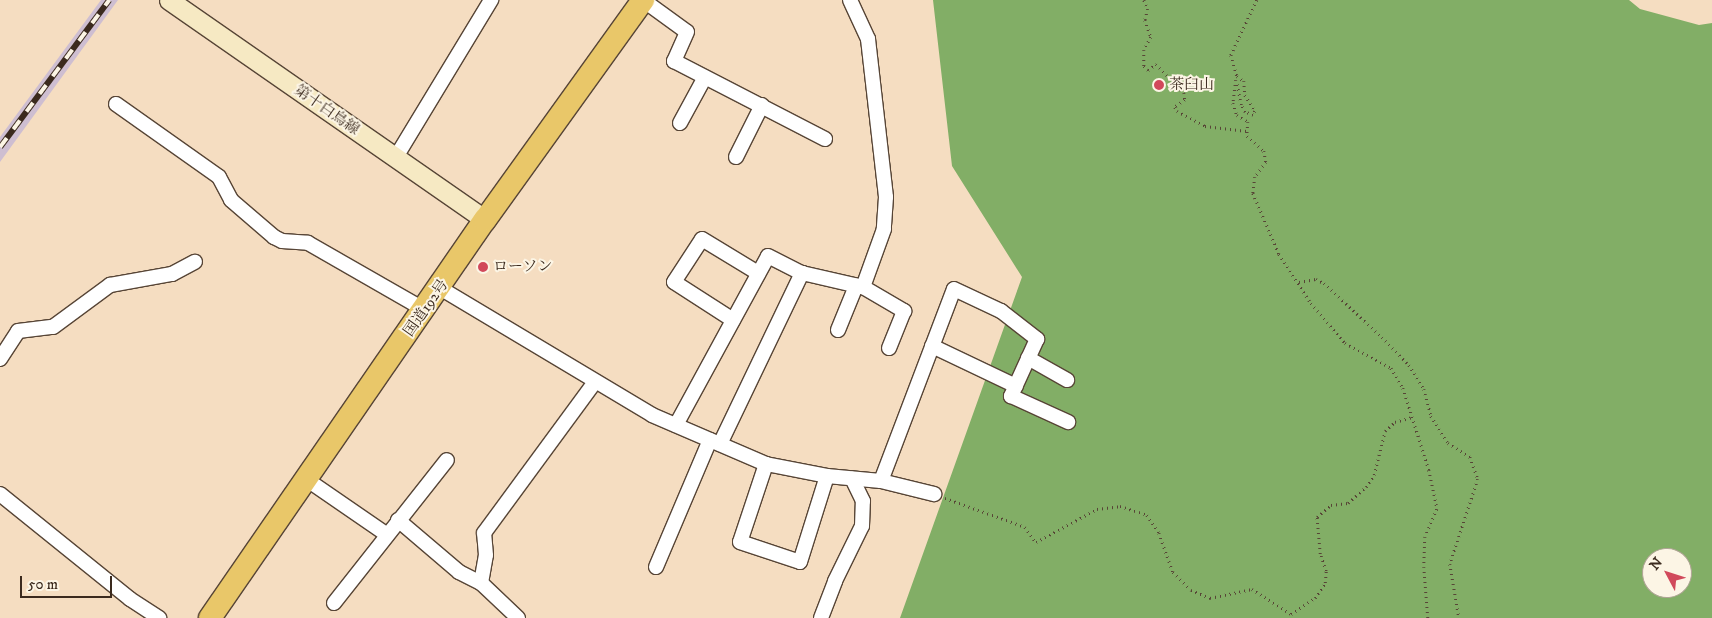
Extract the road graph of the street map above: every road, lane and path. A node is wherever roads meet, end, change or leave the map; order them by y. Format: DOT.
graph roads {
  1 [pos="169,0"];
  2 [pos="490,0"];
  3 [pos="643,0"];
  4 [pos="850,0"];
  5 [pos="1144,0"];
  6 [pos="1257,0"];
  7 [pos="705,77"];
  8 [pos="116,104"];
  9 [pos="762,105"];
  10 [pos="680,123"];
  11 [pos="1247,132"];
  12 [pos="825,139"];
  13 [pos="396,157"];
  14 [pos="736,158"];
  15 [pos="485,220"];
  16 [pos="195,262"];
  17 [pos="758,273"];
  18 [pos="802,273"];
  19 [pos="1299,282"];
  20 [pos="859,286"];
  21 [pos="440,288"];
  22 [pos="425,310"];
  23 [pos="733,320"];
  24 [pos="838,330"];
  25 [pos="932,346"];
  26 [pos="889,348"];
  27 [pos="1028,358"];
  28 [pos="0,359"];
  29 [pos="1067,380"];
  30 [pos="595,382"];
  31 [pos="1016,386"];
  32 [pos="1413,417"];
  33 [pos="1068,422"];
  34 [pos="676,425"];
  35 [pos="715,442"];
  36 [pos="447,460"];
  37 [pos="766,464"];
  38 [pos="827,476"];
  39 [pos="852,478"];
  40 [pos="306,480"];
  41 [pos="881,480"];
  42 [pos="0,494"];
  43 [pos="934,494"];
  44 [pos="398,520"];
  45 [pos="386,534"];
  46 [pos="656,568"];
  47 [pos="481,583"];
  48 [pos="334,603"];
  49 [pos="159,618"];
  50 [pos="210,618"];
  51 [pos="519,618"];
  52 [pos="821,618"];
  53 [pos="1428,618"];
  54 [pos="1459,618"];
  1 -- 13 [label="main road, 第十白鳥線"];
  2 -- 13 [label="street"];
  3 -- 7 [label="street"];
  3 -- 15 [label="highway, 国道192号"];
  4 -- 20 [label="street"];
  5 -- 11 [label="path"];
  6 -- 11 [label="path"];
  7 -- 9 [label="street"];
  7 -- 10 [label="street"];
  8 -- 22 [label="street"];
  9 -- 12 [label="street"];
  9 -- 14 [label="street"];
  11 -- 19 [label="path"];
  13 -- 15 [label="main road, 第十白鳥線"];
  15 -- 21 [label="highway, 国道192号"];
  16 -- 28 [label="street"];
  17 -- 18 [label="street"];
  17 -- 23 [label="street"];
  17 -- 23 [label="street"];
  18 -- 20 [label="street"];
  18 -- 35 [label="street"];
  19 -- 32 [label="path"];
  19 -- 54 [label="path"];
  20 -- 24 [label="street"];
  20 -- 26 [label="street"];
  21 -- 22 [label="highway, 国道192号"];
  21 -- 30 [label="street"];
  22 -- 40 [label="highway, 国道192号"];
  23 -- 34 [label="street"];
  25 -- 27 [label="street"];
  25 -- 31 [label="street"];
  25 -- 41 [label="street"];
  27 -- 29 [label="street"];
  27 -- 31 [label="street"];
  30 -- 34 [label="street"];
  30 -- 47 [label="street"];
  31 -- 33 [label="street"];
  32 -- 43 [label="path"];
  32 -- 53 [label="path"];
  34 -- 35 [label="street"];
  35 -- 37 [label="street"];
  35 -- 46 [label="street"];
  36 -- 44 [label="street"];
  37 -- 38 [label="street"];
  37 -- 38 [label="street"];
  38 -- 39 [label="street"];
  39 -- 41 [label="street"];
  39 -- 52 [label="street"];
  40 -- 45 [label="street"];
  40 -- 50 [label="highway, 国道192号"];
  41 -- 43 [label="street"];
  42 -- 49 [label="street"];
  44 -- 45 [label="street"];
  44 -- 47 [label="street"];
  45 -- 48 [label="street"];
  47 -- 51 [label="street"];
}
